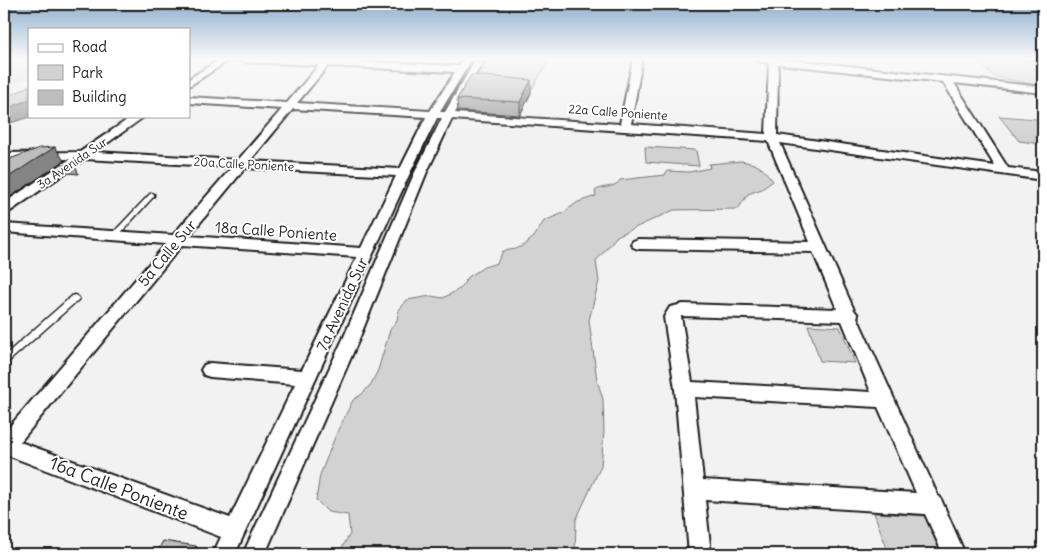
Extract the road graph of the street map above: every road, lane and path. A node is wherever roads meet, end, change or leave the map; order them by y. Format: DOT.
graph roads {
  1 [pos="306,85"];
  2 [pos="455,85"];
  3 [pos="462,85"];
  4 [pos="633,85"];
  5 [pos="769,85"];
  6 [pos="950,85"];
  7 [pos="995,85"];
  8 [pos="1043,90"];
  9 [pos="190,100"];
  10 [pos="288,106"];
  11 [pos="441,115"];
  12 [pos="137,118"];
  13 [pos="625,126"];
  14 [pos="772,138"];
  15 [pos="83,155"];
  16 [pos="4,156"];
  17 [pos="243,164"];
  18 [pos="1004,171"];
  19 [pos="404,173"];
  20 [pos="1043,176"];
  21 [pos="152,195"];
  22 [pos="4,209"];
  23 [pos="4,228"];
  24 [pos="114,236"];
  25 [pos="178,241"];
  26 [pos="638,244"];
  27 [pos="820,247"];
  28 [pos="366,253"];
  29 [pos="75,298"];
  30 [pos="850,315"];
  31 [pos="4,361"];
  32 [pos="210,370"];
  33 [pos="308,378"];
  34 [pos="684,389"];
  35 [pos="884,400"];
  36 [pos="4,446"];
  37 [pos="695,488"];
  38 [pos="932,504"];
  39 [pos="234,531"];
  40 [pos="224,554"];
  41 [pos="254,554"];
  42 [pos="700,554"];
  43 [pos="954,554"];
  1 -- 10 [label="street, 5a Calle Sur"];
  2 -- 11 [label="street, 7a Avenida Sur"];
  3 -- 11 [label="street, 7a Avenida Sur"];
  4 -- 13 [label="street"];
  5 -- 14 [label="street"];
  6 -- 18 [label="street"];
  7 -- 8 [label="street"];
  9 -- 10 [label="street, 22a Calle Poniente"];
  10 -- 11 [label="street, 22a Calle Poniente"];
  10 -- 17 [label="street, 5a Calle Sur"];
  11 -- 13 [label="street, 22a Calle Poniente"];
  11 -- 19 [label="street, 7a Avenida Sur"];
  11 -- 41 [label="street, 7a Avenida Sur"];
  12 -- 15 [label="street, 3a Avenida Sur"];
  13 -- 14 [label="street, 22a Calle Poniente"];
  14 -- 18 [label="street, 22a Calle Poniente"];
  14 -- 27 [label="street"];
  15 -- 16 [label="street, 20a Calle Poniente"];
  15 -- 17 [label="street, 20a Calle Poniente"];
  15 -- 22 [label="street, 3a Avenida Sur"];
  17 -- 19 [label="street, 20a Calle Poniente"];
  17 -- 25 [label="street, 5a Calle Sur"];
  18 -- 20 [label="street, 22a Calle Poniente"];
  19 -- 28 [label="street, 7a Avenida Sur"];
  21 -- 24 [label="lane"];
  23 -- 24 [label="street, 18a Calle Poniente"];
  24 -- 25 [label="street, 18a Calle Poniente"];
  25 -- 28 [label="street, 18a Calle Poniente"];
  25 -- 36 [label="street, 5a Calle Sur"];
  26 -- 27 [label="street"];
  27 -- 30 [label="street"];
  28 -- 33 [label="street, 7a Avenida Sur"];
  29 -- 31 [label="lane"];
  30 -- 34 [label="street"];
  30 -- 35 [label="street"];
  32 -- 33 [label="street"];
  33 -- 39 [label="street, 7a Avenida Sur"];
  34 -- 35 [label="street"];
  34 -- 37 [label="street"];
  35 -- 38 [label="street"];
  36 -- 39 [label="street, 16a Calle Poniente"];
  37 -- 38 [label="street"];
  37 -- 42 [label="street"];
  38 -- 43 [label="street"];
  39 -- 40 [label="street, 7a Avenida Sur"];
}
